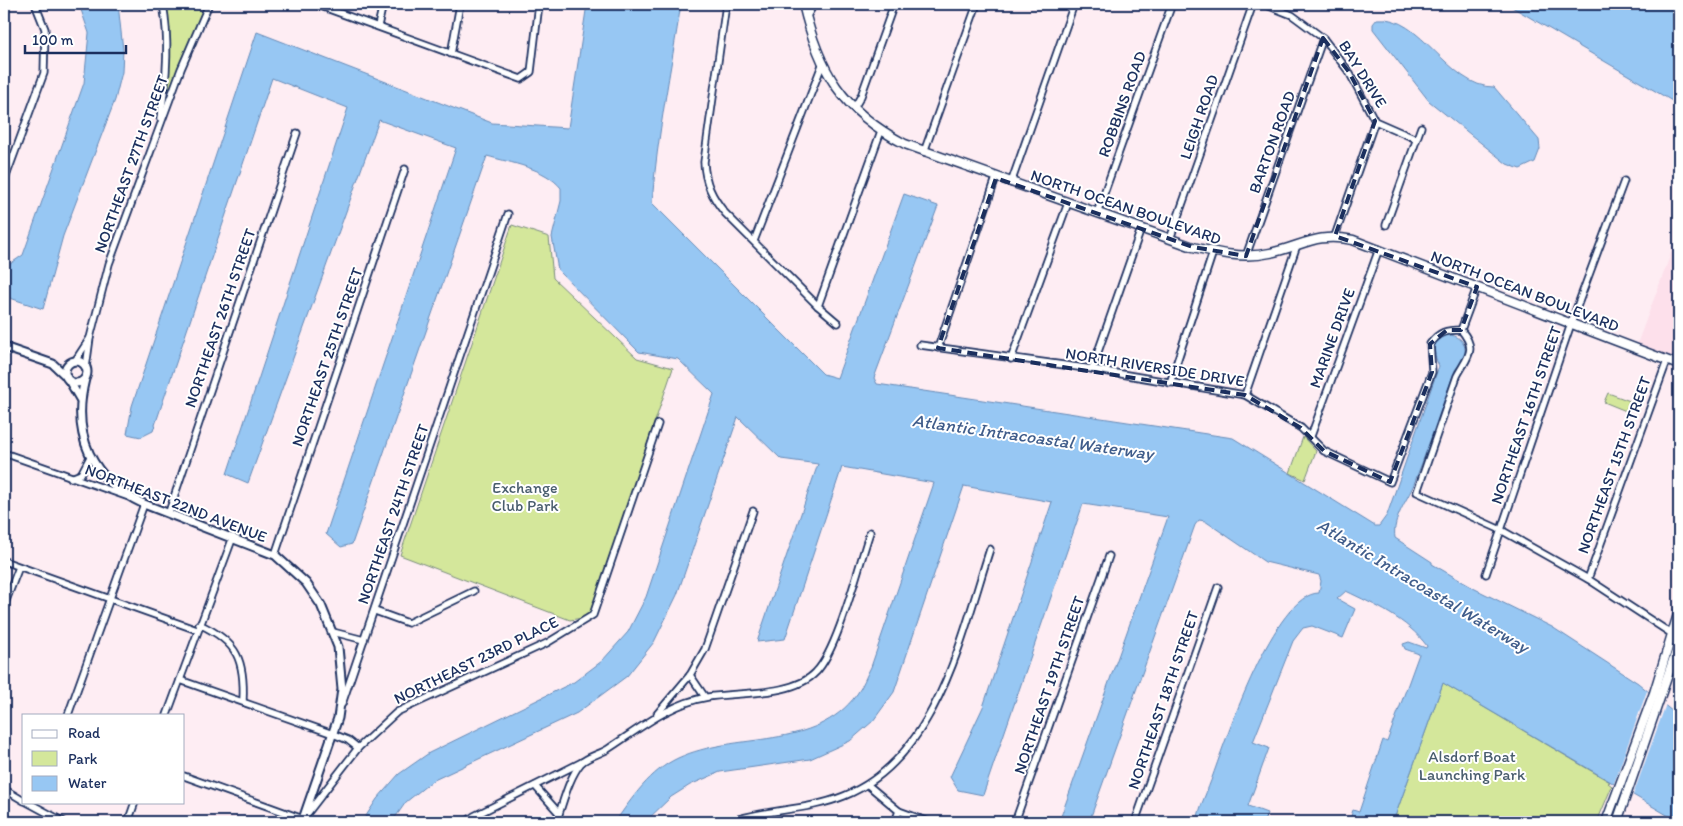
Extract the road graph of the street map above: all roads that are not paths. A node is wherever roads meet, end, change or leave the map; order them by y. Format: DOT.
graph roads {
  1 [pos="35,4"];
  2 [pos="163,4"];
  3 [pos="209,4"];
  4 [pos="315,4"];
  5 [pos="383,4"];
  6 [pos="460,4"];
  7 [pos="539,4"];
  8 [pos="726,4"];
  9 [pos="803,4"];
  10 [pos="814,4"];
  11 [pos="894,4"];
  12 [pos="977,4"];
  13 [pos="1074,4"];
  14 [pos="1172,4"];
  15 [pos="1253,4"];
  16 [pos="1264,4"];
  17 [pos="806,18"];
  18 [pos="378,26"];
  19 [pos="1323,38"];
  20 [pos="451,54"];
  21 [pos="822,65"];
  22 [pos="854,108"];
  23 [pos="1375,121"];
  24 [pos="1421,127"];
  25 [pos="881,131"];
  26 [pos="297,133"];
  27 [pos="156,137"];
  28 [pos="1416,139"];
  29 [pos="924,152"];
  30 [pos="405,169"];
  31 [pos="996,178"];
  32 [pos="1624,181"];
  33 [pos="4,182"];
  34 [pos="1011,183"];
  35 [pos="1068,203"];
  36 [pos="1097,213"];
  37 [pos="508,214"];
  38 [pos="1386,225"];
  39 [pos="1142,229"];
  40 [pos="1335,236"];
  41 [pos="1170,239"];
  42 [pos="754,241"];
  43 [pos="1297,245"];
  44 [pos="1379,249"];
  45 [pos="1213,252"];
  46 [pos="1246,256"];
  47 [pos="1477,287"];
  48 [pos="818,306"];
  49 [pos="838,323"];
  50 [pos="1572,324"];
  51 [pos="1460,330"];
  52 [pos="90,338"];
  53 [pos="920,345"];
  54 [pos="4,347"];
  55 [pos="938,348"];
  56 [pos="1011,358"];
  57 [pos="1667,361"];
  58 [pos="72,362"];
  59 [pos="53,364"];
  60 [pos="1679,365"];
  61 [pos="86,368"];
  62 [pos="1092,369"];
  63 [pos="68,379"];
  64 [pos="85,379"];
  65 [pos="1170,383"];
  66 [pos="1245,395"];
  67 [pos="80,399"];
  68 [pos="658,424"];
  69 [pos="1311,436"];
  70 [pos="4,453"];
  71 [pos="90,457"];
  72 [pos="71,478"];
  73 [pos="126,496"];
  74 [pos="144,504"];
  75 [pos="753,511"];
  76 [pos="169,512"];
  77 [pos="1501,530"];
  78 [pos="870,532"];
  79 [pos="233,537"];
  80 [pos="990,549"];
  81 [pos="274,555"];
  82 [pos="1109,556"];
  83 [pos="4,561"];
  84 [pos="19,568"];
  85 [pos="1486,574"];
  86 [pos="1588,579"];
  87 [pos="1218,587"];
  88 [pos="474,591"];
  89 [pos="110,599"];
  90 [pos="4,606"];
  91 [pos="375,611"];
  92 [pos="1679,611"];
  93 [pos="198,627"];
  94 [pos="333,632"];
  95 [pos="1672,634"];
  96 [pos="364,640"];
  97 [pos="1679,643"];
  98 [pos="690,675"];
  99 [pos="180,680"];
  100 [pos="705,697"];
  101 [pos="243,702"];
  102 [pos="68,714"];
  103 [pos="167,714"];
  104 [pos="655,716"];
  105 [pos="338,718"];
  106 [pos="333,734"];
  107 [pos="358,748"];
  108 [pos="582,762"];
  109 [pos="185,776"];
  110 [pos="868,785"];
  111 [pos="535,786"];
  112 [pos="4,790"];
  113 [pos="22,799"];
  114 [pos="35,804"];
  115 [pos="135,804"];
  116 [pos="899,811"];
  117 [pos="559,813"];
  118 [pos="302,820"];
  119 [pos="64,822"];
  120 [pos="128,822"];
  121 [pos="466,822"];
  122 [pos="556,822"];
  123 [pos="729,822"];
  124 [pos="895,822"];
  125 [pos="929,822"];
  126 [pos="1015,822"];
  127 [pos="1134,822"];
  128 [pos="1606,822"];
  129 [pos="1617,822"];
  1 -- 33 [label="street"];
  2 -- 27 [label="street"];
  3 -- 27 [label="street, NORTHEAST 27TH STREET"];
  4 -- 18 [label="street"];
  5 -- 18 [label="street"];
  6 -- 20 [label="street"];
  7 -- 20 [label="street"];
  8 -- 42 [label="street"];
  9 -- 17 [label="main road, NORTH OCEAN BOULEVARD"];
  10 -- 17 [label="street"];
  11 -- 22 [label="street"];
  12 -- 29 [label="street"];
  13 -- 34 [label="street"];
  14 -- 36 [label="street, ROBBINS ROAD"];
  15 -- 41 [label="street, LEIGH ROAD"];
  16 -- 19 [label="street, BAY DRIVE"];
  17 -- 21 [label="main road, NORTH OCEAN BOULEVARD"];
  18 -- 20 [label="street"];
  19 -- 23 [label="street, BAY DRIVE"];
  19 -- 46 [label="street, BARTON ROAD"];
  21 -- 22 [label="main road, NORTH OCEAN BOULEVARD"];
  21 -- 42 [label="street"];
  22 -- 25 [label="main road, NORTH OCEAN BOULEVARD"];
  23 -- 28 [label="street, BAY DRIVE"];
  23 -- 40 [label="street"];
  24 -- 28 [label="street"];
  25 -- 29 [label="main road, NORTH OCEAN BOULEVARD"];
  25 -- 48 [label="street"];
  26 -- 76 [label="street, NORTHEAST 26TH STREET"];
  27 -- 52 [label="street, NORTHEAST 27TH STREET"];
  28 -- 38 [label="street"];
  29 -- 31 [label="main road, NORTH OCEAN BOULEVARD"];
  30 -- 81 [label="street, NORTHEAST 25TH STREET"];
  31 -- 34 [label="main road, NORTH OCEAN BOULEVARD"];
  31 -- 55 [label="street"];
  32 -- 50 [label="street, NORTHEAST 16TH STREET"];
  34 -- 35 [label="main road, NORTH OCEAN BOULEVARD"];
  35 -- 36 [label="main road, NORTH OCEAN BOULEVARD"];
  35 -- 56 [label="street"];
  36 -- 39 [label="main road, NORTH OCEAN BOULEVARD"];
  37 -- 91 [label="street, NORTHEAST 24TH STREET"];
  39 -- 41 [label="main road, NORTH OCEAN BOULEVARD"];
  39 -- 62 [label="street"];
  40 -- 43 [label="main road, NORTH OCEAN BOULEVARD"];
  40 -- 44 [label="main road, NORTH OCEAN BOULEVARD"];
  41 -- 45 [label="main road, NORTH OCEAN BOULEVARD"];
  42 -- 48 [label="street"];
  43 -- 46 [label="main road, NORTH OCEAN BOULEVARD"];
  43 -- 66 [label="street"];
  44 -- 47 [label="main road, NORTH OCEAN BOULEVARD"];
  44 -- 69 [label="street, MARINE DRIVE"];
  45 -- 46 [label="main road, NORTH OCEAN BOULEVARD"];
  45 -- 65 [label="street"];
  47 -- 50 [label="main road, NORTH OCEAN BOULEVARD"];
  47 -- 51 [label="street"];
  48 -- 49 [label="street"];
  50 -- 57 [label="main road, NORTH OCEAN BOULEVARD"];
  50 -- 77 [label="street, NORTHEAST 16TH STREET"];
  51 -- 69 [label="street, NORTH RIVERSIDE DRIVE"];
  51 -- 77 [label="street"];
  52 -- 58 [label="street, NORTHEAST 27TH STREET"];
  52 -- 61 [label="street, NORTHEAST 27TH STREET"];
  53 -- 55 [label="street, NORTH RIVERSIDE DRIVE"];
  54 -- 59 [label="street"];
  55 -- 56 [label="street, NORTH RIVERSIDE DRIVE"];
  56 -- 62 [label="street, NORTH RIVERSIDE DRIVE"];
  57 -- 60 [label="main road, NORTH OCEAN BOULEVARD"];
  57 -- 86 [label="street, NORTHEAST 15TH STREET"];
  58 -- 59 [label="street"];
  58 -- 61 [label="street"];
  58 -- 63 [label="street"];
  59 -- 63 [label="street"];
  61 -- 64 [label="street"];
  62 -- 65 [label="street, NORTH RIVERSIDE DRIVE"];
  63 -- 64 [label="street"];
  63 -- 67 [label="street"];
  64 -- 67 [label="street"];
  65 -- 66 [label="street, NORTH RIVERSIDE DRIVE"];
  66 -- 69 [label="street, NORTH RIVERSIDE DRIVE"];
  67 -- 71 [label="street"];
  68 -- 107 [label="street, NORTHEAST 23RD PLACE"];
  70 -- 72 [label="street, NORTHEAST 22ND AVENUE"];
  71 -- 72 [label="street"];
  71 -- 73 [label="street"];
  72 -- 73 [label="street, NORTHEAST 22ND AVENUE"];
  73 -- 74 [label="street, NORTHEAST 22ND AVENUE"];
  74 -- 76 [label="street, NORTHEAST 22ND AVENUE"];
  74 -- 89 [label="street"];
  75 -- 98 [label="street"];
  76 -- 79 [label="street, NORTHEAST 22ND AVENUE"];
  77 -- 85 [label="street, NORTHEAST 16TH STREET"];
  77 -- 86 [label="street"];
  78 -- 100 [label="street"];
  79 -- 81 [label="street, NORTHEAST 22ND AVENUE"];
  79 -- 93 [label="street"];
  80 -- 110 [label="street"];
  81 -- 94 [label="street, NORTHEAST 22ND AVENUE"];
  82 -- 126 [label="street, NORTHEAST 19TH STREET"];
  83 -- 84 [label="street"];
  84 -- 89 [label="street"];
  84 -- 90 [label="street"];
  86 -- 95 [label="street"];
  87 -- 127 [label="street, NORTHEAST 18TH STREET"];
  88 -- 91 [label="street"];
  89 -- 93 [label="street"];
  89 -- 102 [label="street"];
  91 -- 96 [label="street, NORTHEAST 24TH STREET"];
  92 -- 95 [label="main road"];
  93 -- 99 [label="street"];
  93 -- 101 [label="street"];
  94 -- 96 [label="street"];
  94 -- 105 [label="street, NORTHEAST 22ND AVENUE"];
  95 -- 128 [label="main road"];
  96 -- 105 [label="street, NORTHEAST 24TH STREET"];
  97 -- 129 [label="main road"];
  98 -- 100 [label="street"];
  98 -- 104 [label="street"];
  99 -- 101 [label="street"];
  99 -- 103 [label="street"];
  100 -- 104 [label="street"];
  101 -- 106 [label="street"];
  104 -- 108 [label="street"];
  105 -- 106 [label="street, NORTHEAST 24TH STREET"];
  106 -- 107 [label="street"];
  106 -- 118 [label="street, NORTHEAST 24TH STREET"];
  107 -- 118 [label="street, NORTHEAST 23RD PLACE"];
  108 -- 111 [label="street"];
  108 -- 117 [label="street"];
  109 -- 118 [label="street"];
  110 -- 116 [label="street"];
  110 -- 123 [label="street"];
  111 -- 117 [label="street"];
  111 -- 121 [label="street"];
  112 -- 113 [label="street"];
  114 -- 119 [label="street"];
  115 -- 120 [label="street"];
  116 -- 124 [label="street"];
  116 -- 125 [label="street"];
  117 -- 122 [label="street"];
}
